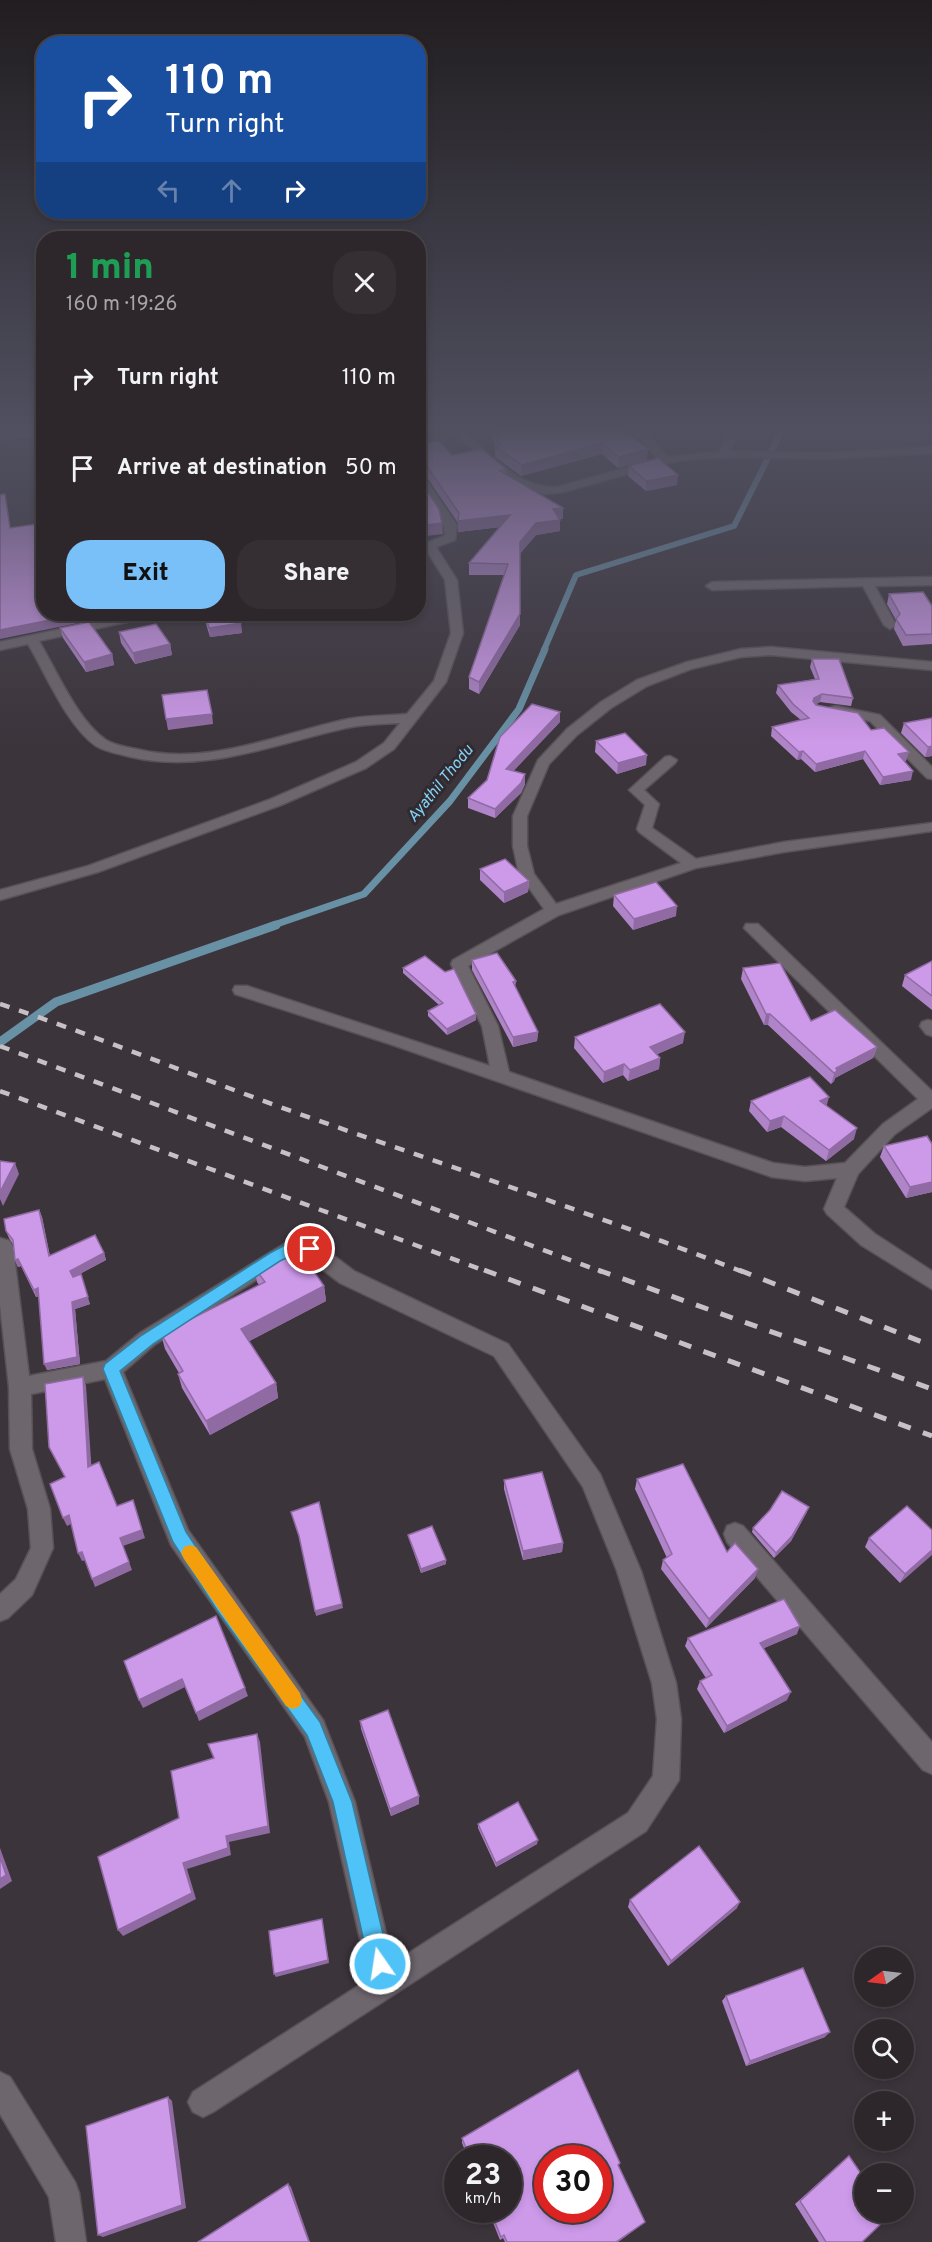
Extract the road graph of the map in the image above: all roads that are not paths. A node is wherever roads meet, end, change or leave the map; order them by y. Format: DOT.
graph roads {
  1 [pos="451,533"];
  2 [pos="426,547"];
  3 [pos="426,550"];
  4 [pos="932,581"];
  5 [pos="867,582"];
  6 [pos="712,586"];
  7 [pos="113,621"];
  8 [pos="890,625"];
  9 [pos="32,639"];
  10 [pos="0,646"];
  11 [pos="932,666"];
  12 [pos="820,708"];
  13 [pos="413,718"];
  14 [pos="670,760"];
  15 [pos="932,776"];
  16 [pos="932,827"];
  17 [pos="693,864"];
  18 [pos="0,895"];
  19 [pos="553,911"];
  20 [pos="752,928"];
  21 [pos="241,990"];
  22 [pos="501,1077"];
  23 [pos="931,1100"];
  24 [pos="850,1170"];
  25 [pos="0,1246"];
  26 [pos="932,1281"];
  27 [pos="111,1369"];
  28 [pos="20,1387"];
  29 [pos="735,1534"];
  30 [pos="0,1610"];
  31 [pos="932,1761"];
  32 [pos="384,1985"];
  33 [pos="0,2087"];
  34 [pos="204,2102"];
  35 [pos="71,2242"];
  1 -- 2 [label="street"];
  3 -- 13 [label="street"];
  4 -- 5 [label="street"];
  5 -- 6 [label="street"];
  5 -- 8 [label="street"];
  7 -- 9 [label="street"];
  9 -- 10 [label="street"];
  9 -- 13 [label="street"];
  11 -- 19 [label="street"];
  12 -- 15 [label="street"];
  13 -- 18 [label="street"];
  14 -- 17 [label="street"];
  16 -- 17 [label="street"];
  17 -- 19 [label="street"];
  19 -- 22 [label="street"];
  20 -- 23 [label="street"];
  21 -- 22 [label="street"];
  22 -- 24 [label="street"];
  23 -- 24 [label="street"];
  24 -- 26 [label="street"];
  25 -- 28 [label="street"];
  27 -- 28 [label="street"];
  27 -- 32 [label="street"];
  27 -- 32 [label="street"];
  28 -- 30 [label="street"];
  29 -- 31 [label="street"];
  32 -- 34 [label="street"];
  33 -- 35 [label="street"];
}
